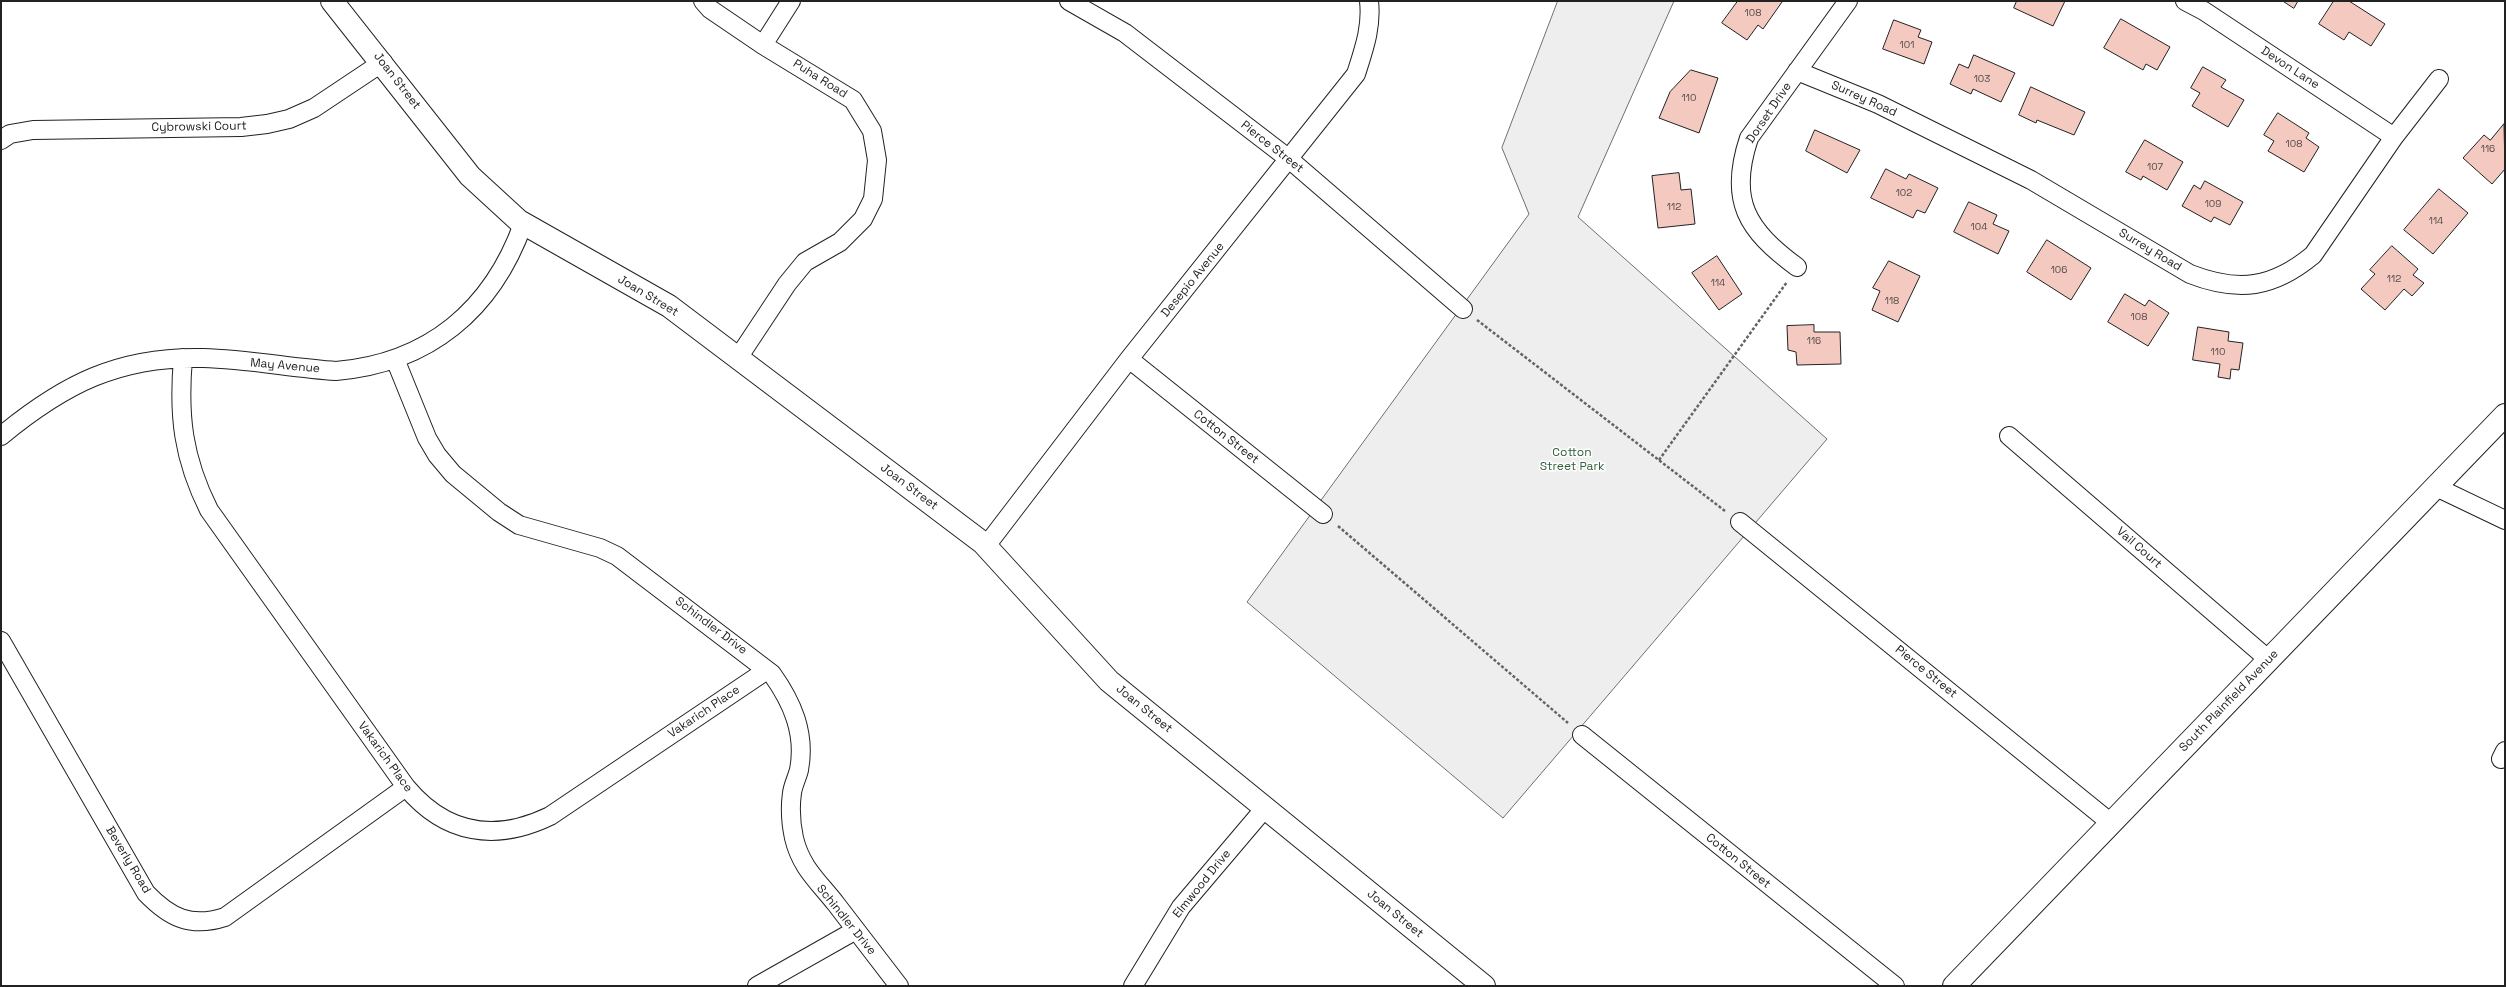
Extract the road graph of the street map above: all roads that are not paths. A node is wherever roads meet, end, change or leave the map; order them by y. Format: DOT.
graph roads {
  1 [pos="332,1"];
  2 [pos="703,1"];
  3 [pos="791,1"];
  4 [pos="1069,1"];
  5 [pos="1368,1"];
  6 [pos="1848,1"];
  7 [pos="2185,1"];
  8 [pos="762,45"];
  9 [pos="383,62"];
  10 [pos="1797,71"];
  11 [pos="2439,79"];
  12 [pos="2394,137"];
  13 [pos="1,140"];
  14 [pos="1289,160"];
  15 [pos="523,224"];
  16 [pos="1797,267"];
  17 [pos="1463,309"];
  18 [pos="183,358"];
  19 [pos="738,358"];
  20 [pos="395,359"];
  21 [pos="1128,359"];
  22 [pos="2505,415"];
  23 [pos="1,436"];
  24 [pos="2009,436"];
  25 [pos="2436,487"];
  26 [pos="1323,514"];
  27 [pos="2505,520"];
  28 [pos="1740,522"];
  29 [pos="986,546"];
  30 [pos="1,641"];
  31 [pos="2269,660"];
  32 [pos="767,670"];
  33 [pos="1582,735"];
  34 [pos="406,787"];
  35 [pos="1265,808"];
  36 [pos="2111,823"];
  37 [pos="856,930"];
  38 [pos="1482,985"];
  39 [pos="757,986"];
  40 [pos="899,986"];
  41 [pos="1133,986"];
  42 [pos="1895,986"];
  43 [pos="1954,986"];
  1 -- 9 [label="street, Joan Street"];
  2 -- 8 [label="street, Puha Road"];
  3 -- 8 [label="street"];
  4 -- 14 [label="street, Pierce Street"];
  5 -- 14 [label="street, Desepio Avenue"];
  6 -- 10 [label="street, Dorset Drive"];
  7 -- 12 [label="street, Devon Lane"];
  8 -- 19 [label="street, Puha Road"];
  9 -- 13 [label="street, Cybrowski Court"];
  9 -- 15 [label="street, Joan Street"];
  10 -- 12 [label="street, Surrey Road"];
  10 -- 16 [label="street, Dorset Drive"];
  11 -- 12 [label="street, Surrey Road"];
  14 -- 17 [label="street, Pierce Street"];
  14 -- 21 [label="street, Desepio Avenue"];
  15 -- 19 [label="street, Joan Street"];
  15 -- 20 [label="street, May Avenue"];
  18 -- 20 [label="street, May Avenue"];
  18 -- 23 [label="street, May Avenue"];
  18 -- 34 [label="street, Vakarich Place"];
  19 -- 29 [label="street, Joan Street"];
  20 -- 32 [label="street, Schindler Drive"];
  21 -- 26 [label="street, Cotton Street"];
  21 -- 29 [label="street, Desepio Avenue"];
  22 -- 25 [label="street, South Plainfield Avenue"];
  24 -- 31 [label="street, Vail Court"];
  25 -- 27 [label="street"];
  25 -- 31 [label="street, South Plainfield Avenue"];
  28 -- 36 [label="street, Pierce Street"];
  29 -- 35 [label="street, Joan Street"];
  30 -- 34 [label="street, Beverly Road"];
  31 -- 36 [label="street, South Plainfield Avenue"];
  32 -- 34 [label="street, Vakarich Place"];
  32 -- 37 [label="street, Schindler Drive"];
  33 -- 42 [label="street, Cotton Street"];
  35 -- 38 [label="street, Joan Street"];
  35 -- 41 [label="street, Elmwood Drive"];
  36 -- 43 [label="street, South Plainfield Avenue"];
  37 -- 39 [label="street"];
  37 -- 40 [label="street, Schindler Drive"];
}
